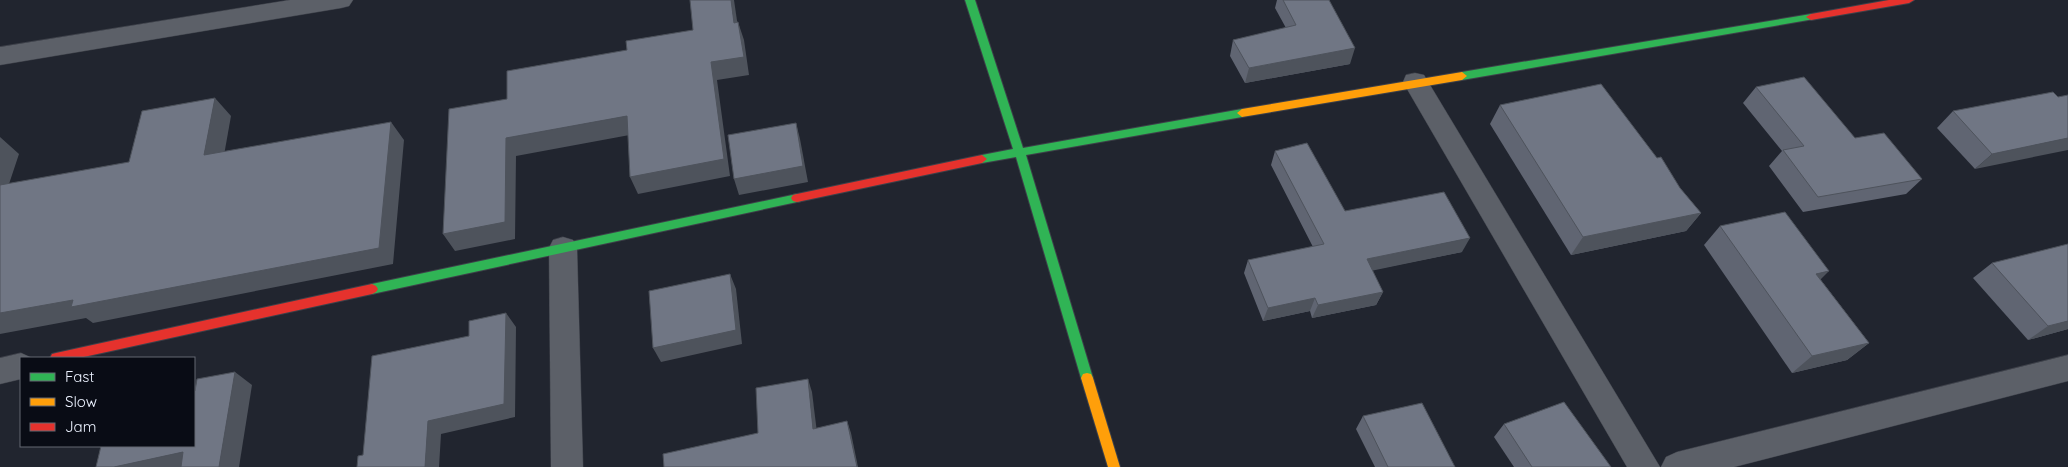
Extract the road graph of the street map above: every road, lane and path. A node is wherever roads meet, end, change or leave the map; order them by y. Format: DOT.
graph roads {
  1 [pos="342,0"];
  2 [pos="970,0"];
  3 [pos="1909,0"];
  4 [pos="0,56"];
  5 [pos="1415,82"];
  6 [pos="1019,151"];
  7 [pos="562,248"];
  8 [pos="61,357"];
  9 [pos="20,366"];
  10 [pos="2068,368"];
  11 [pos="0,370"];
  12 [pos="567,467"];
  13 [pos="1114,467"];
  14 [pos="1644,467"];
  15 [pos="1677,467"];
  1 -- 4 [label="street"];
  2 -- 6 [label="street"];
  3 -- 5 [label="street"];
  5 -- 6 [label="street"];
  5 -- 14 [label="street"];
  6 -- 7 [label="street"];
  6 -- 13 [label="street"];
  7 -- 8 [label="street"];
  7 -- 12 [label="street"];
  9 -- 11 [label="street"];
  10 -- 15 [label="street"];
}
